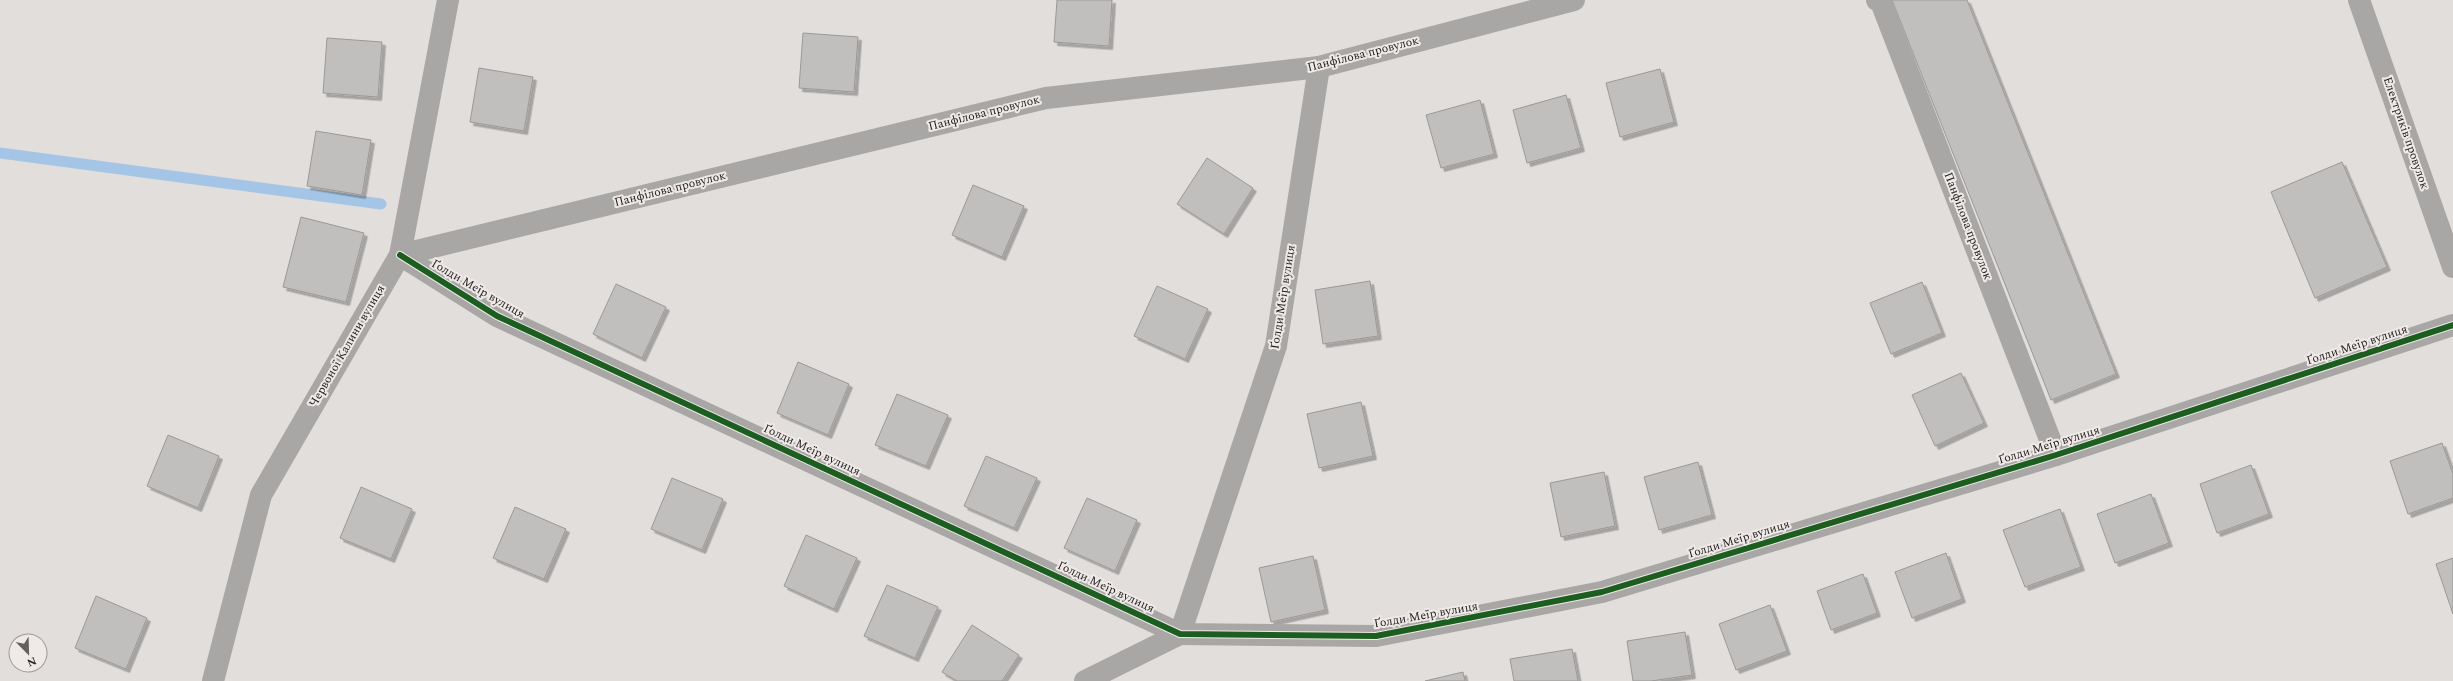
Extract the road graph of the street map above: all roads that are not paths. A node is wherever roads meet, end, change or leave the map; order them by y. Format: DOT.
graph roads {
  1 [pos="448,0"];
  2 [pos="1574,0"];
  3 [pos="1877,0"];
  4 [pos="2359,0"];
  5 [pos="1319,67"];
  6 [pos="400,255"];
  7 [pos="2453,267"];
  8 [pos="2453,325"];
  9 [pos="2056,455"];
  10 [pos="1180,634"];
  11 [pos="213,681"];
  12 [pos="1085,681"];
  1 -- 6 [label="street, Червоної Калини вулиця"];
  2 -- 5 [label="street, Панфілова провулок"];
  3 -- 9 [label="street, Панфілова провулок"];
  4 -- 7 [label="street, Електриків провулок"];
  5 -- 6 [label="street, Панфілова провулок"];
  5 -- 10 [label="street, Ґолди Меїр вулиця"];
  6 -- 10 [label="street, Ґолди Меїр вулиця"];
  6 -- 11 [label="street, Червоної Калини вулиця"];
  8 -- 9 [label="street, Ґолди Меїр вулиця"];
  9 -- 10 [label="street, Ґолди Меїр вулиця"];
  10 -- 12 [label="street, Ґолди Меїр вулиця"];
}
